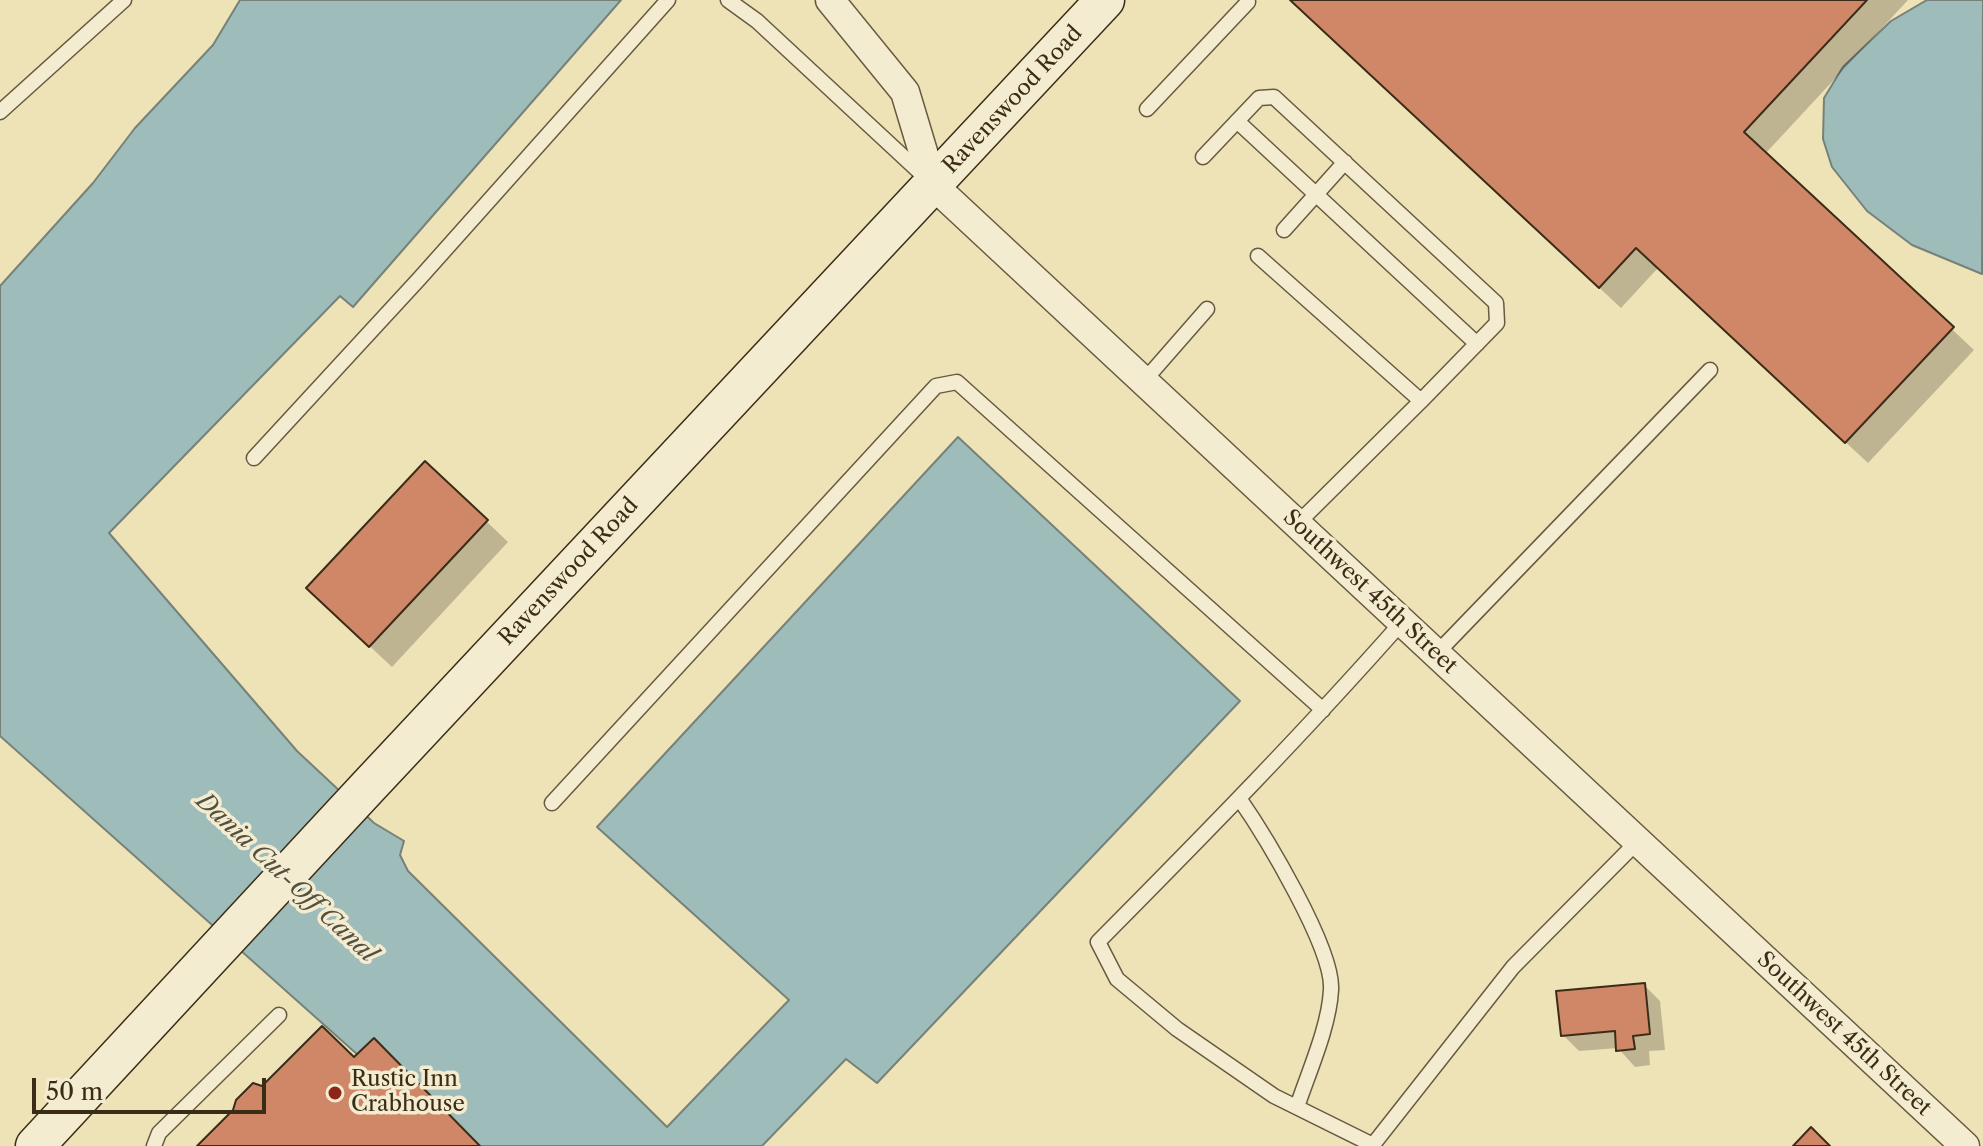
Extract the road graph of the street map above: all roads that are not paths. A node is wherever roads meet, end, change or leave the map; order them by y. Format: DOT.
graph roads {
  1 [pos="124,0"];
  2 [pos="668,0"];
  3 [pos="728,0"];
  4 [pos="830,0"];
  5 [pos="1105,0"];
  6 [pos="1248,2"];
  7 [pos="1147,109"];
  8 [pos="0,112"];
  9 [pos="1237,121"];
  10 [pos="1203,157"];
  11 [pos="1345,162"];
  12 [pos="933,185"];
  13 [pos="1317,193"];
  14 [pos="1284,230"];
  15 [pos="1258,256"];
  16 [pos="1207,309"];
  17 [pos="1477,344"];
  18 [pos="1710,370"];
  19 [pos="1144,381"];
  20 [pos="1421,401"];
  21 [pos="254,458"];
  22 [pos="1297,524"];
  23 [pos="1402,622"];
  24 [pos="1436,654"];
  25 [pos="1323,710"];
  26 [pos="1239,798"];
  27 [pos="552,803"];
  28 [pos="1638,841"];
  29 [pos="279,1015"];
  30 [pos="1297,1107"];
  31 [pos="1371,1145"];
  32 [pos="35,1146"];
  33 [pos="154,1146"];
  34 [pos="1965,1146"];
  1 -- 8 [label="lane"];
  2 -- 21 [label="lane"];
  3 -- 12 [label="lane"];
  4 -- 12 [label="street"];
  5 -- 12 [label="street, Ravenswood Road"];
  6 -- 7 [label="lane"];
  9 -- 10 [label="lane"];
  9 -- 11 [label="lane"];
  9 -- 13 [label="lane"];
  11 -- 13 [label="lane"];
  11 -- 17 [label="lane"];
  12 -- 19 [label="street, Southwest 45th Street"];
  12 -- 32 [label="street, Ravenswood Road"];
  13 -- 14 [label="lane"];
  13 -- 17 [label="lane"];
  15 -- 20 [label="lane"];
  16 -- 19 [label="lane"];
  17 -- 20 [label="lane"];
  18 -- 24 [label="lane"];
  19 -- 22 [label="street, Southwest 45th Street"];
  20 -- 22 [label="lane"];
  22 -- 23 [label="street, Southwest 45th Street"];
  23 -- 24 [label="street, Southwest 45th Street"];
  23 -- 25 [label="lane"];
  24 -- 28 [label="street, Southwest 45th Street"];
  25 -- 26 [label="lane"];
  25 -- 27 [label="lane"];
  26 -- 30 [label="lane"];
  26 -- 30 [label="lane"];
  28 -- 31 [label="lane"];
  28 -- 34 [label="street, Southwest 45th Street"];
  29 -- 33 [label="lane"];
  30 -- 31 [label="lane"];
}
